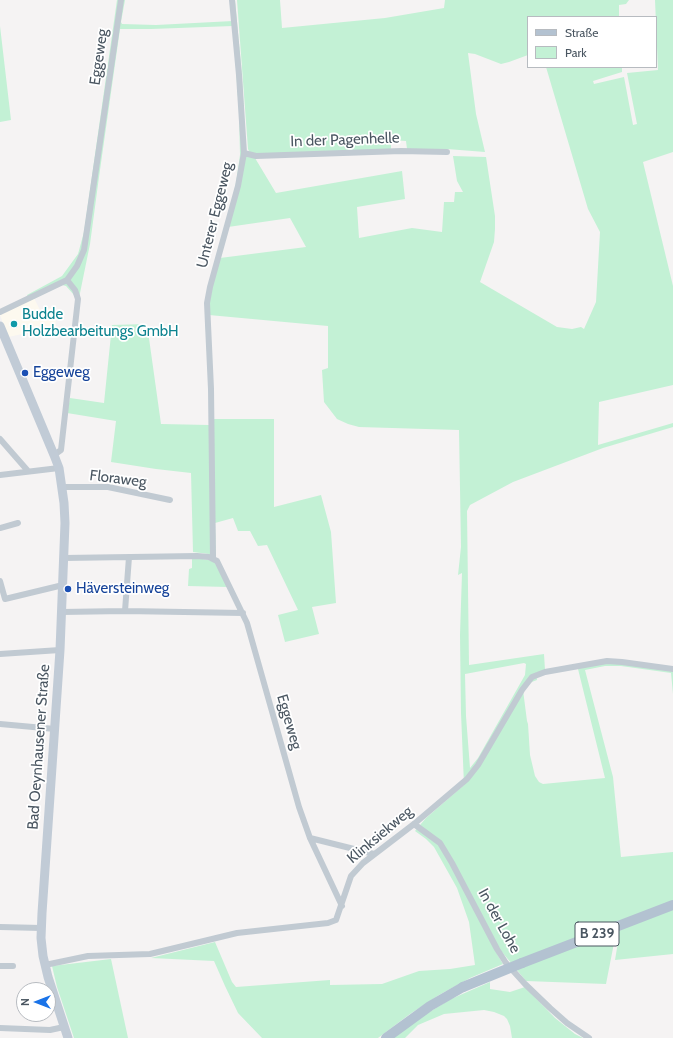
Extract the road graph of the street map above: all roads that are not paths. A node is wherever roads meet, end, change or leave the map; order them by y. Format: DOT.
graph roads {
  1 [pos="121,0"];
  2 [pos="232,0"];
  3 [pos="447,152"];
  4 [pos="244,153"];
  5 [pos="67,280"];
  6 [pos="0,312"];
  7 [pos="0,326"];
  8 [pos="0,439"];
  9 [pos="54,455"];
  10 [pos="59,468"];
  11 [pos="28,471"];
  12 [pos="0,475"];
  13 [pos="62,487"];
  14 [pos="170,500"];
  15 [pos="18,523"];
  16 [pos="0,528"];
  17 [pos="129,557"];
  18 [pos="64,558"];
  19 [pos="213,558"];
  20 [pos="0,581"];
  21 [pos="63,585"];
  22 [pos="125,610"];
  23 [pos="61,612"];
  24 [pos="243,613"];
  25 [pos="60,650"];
  26 [pos="0,654"];
  27 [pos="673,669"];
  28 [pos="0,724"];
  29 [pos="55,729"];
  30 [pos="414,824"];
  31 [pos="310,838"];
  32 [pos="374,854"];
  33 [pos="673,905"];
  34 [pos="342,906"];
  35 [pos="0,927"];
  36 [pos="41,928"];
  37 [pos="44,965"];
  38 [pos="0,966"];
  39 [pos="13,966"];
  40 [pos="64,1027"];
  41 [pos="0,1028"];
  42 [pos="30,1030"];
  43 [pos="30,1038"];
  44 [pos="68,1038"];
  45 [pos="386,1038"];
  46 [pos="589,1038"];
  1 -- 5 [label="street, Eggeweg"];
  2 -- 4 [label="street, Unterer Eggeweg"];
  3 -- 4 [label="street, In der Pagenhelle"];
  4 -- 19 [label="street, Unterer Eggeweg"];
  5 -- 6 [label="street"];
  5 -- 9 [label="street"];
  7 -- 9 [label="main road, Bad Oeynhausener Straße"];
  8 -- 11 [label="street"];
  9 -- 10 [label="main road, Bad Oeynhausener Straße"];
  10 -- 11 [label="street"];
  10 -- 13 [label="main road, Bad Oeynhausener Straße"];
  11 -- 12 [label="street"];
  13 -- 14 [label="street, Floraweg"];
  13 -- 18 [label="main road, Bad Oeynhausener Straße"];
  15 -- 16 [label="street"];
  17 -- 18 [label="street"];
  17 -- 19 [label="street"];
  17 -- 22 [label="street"];
  18 -- 21 [label="main road, Bad Oeynhausener Straße"];
  19 -- 24 [label="street, Eggeweg"];
  20 -- 21 [label="street"];
  21 -- 23 [label="main road, Bad Oeynhausener Straße"];
  22 -- 23 [label="street"];
  22 -- 24 [label="street"];
  23 -- 25 [label="main road, Bad Oeynhausener Straße"];
  24 -- 31 [label="street, Eggeweg"];
  25 -- 26 [label="street"];
  25 -- 29 [label="main road, Bad Oeynhausener Straße"];
  27 -- 30 [label="street, Klinksiekweg"];
  28 -- 29 [label="street"];
  29 -- 36 [label="main road, Bad Oeynhausener Straße"];
  30 -- 32 [label="street, Klinksiekweg"];
  30 -- 46 [label="street, In der Lohe"];
  31 -- 32 [label="street"];
  31 -- 34 [label="street, Eggeweg"];
  32 -- 34 [label="street, Klinksiekweg"];
  33 -- 45 [label="main road, B 239, bridge"];
  34 -- 37 [label="street, Klinksiekweg"];
  35 -- 36 [label="street"];
  36 -- 37 [label="main road, Bad Oeynhausener Straße"];
  37 -- 40 [label="main road, Bad Oeynhausener Straße"];
  38 -- 39 [label="street"];
  40 -- 42 [label="street"];
  40 -- 44 [label="main road, Bad Oeynhausener Straße"];
  41 -- 42 [label="street"];
  42 -- 43 [label="street"];
}
